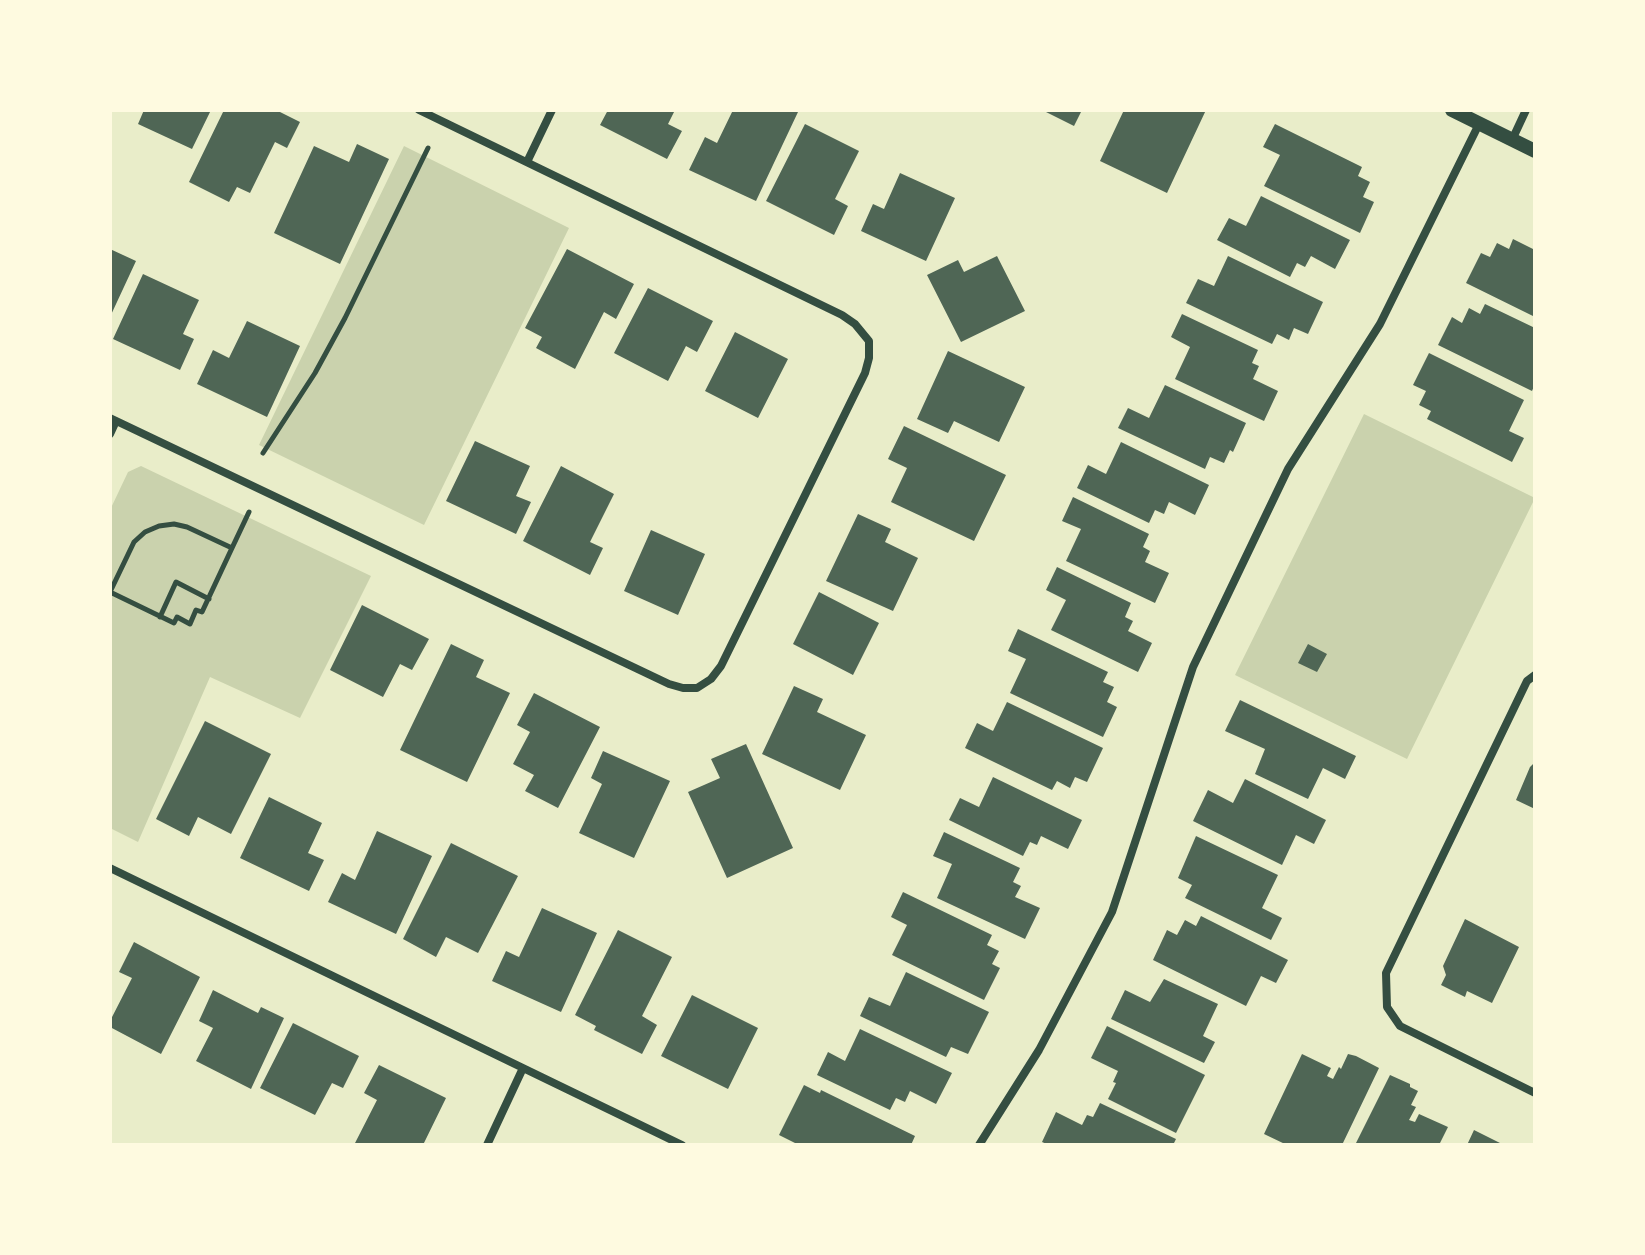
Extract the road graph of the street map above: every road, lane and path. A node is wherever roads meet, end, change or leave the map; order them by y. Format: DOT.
graph roads {
  1 [pos="419,110"];
  2 [pos="552,110"];
  3 [pos="1452,110"];
  4 [pos="1526,110"];
  5 [pos="1479,124"];
  6 [pos="1512,140"];
  7 [pos="428,148"];
  8 [pos="1535,151"];
  9 [pos="527,162"];
  10 [pos="113,419"];
  11 [pos="110,434"];
  12 [pos="263,453"];
  13 [pos="249,512"];
  14 [pos="232,548"];
  15 [pos="209,599"];
  16 [pos="160,617"];
  17 [pos="1535,675"];
  18 [pos="110,868"];
  19 [pos="523,1068"];
  20 [pos="1535,1093"];
  21 [pos="487,1145"];
  22 [pos="682,1145"];
  23 [pos="979,1145"];
  1 -- 9 [label="street"];
  2 -- 9 [label="street"];
  3 -- 5 [label="street"];
  4 -- 6 [label="street"];
  5 -- 6 [label="street"];
  5 -- 23 [label="street"];
  6 -- 8 [label="street"];
  7 -- 12 [label="path"];
  9 -- 10 [label="street"];
  10 -- 11 [label="street"];
  13 -- 14 [label="path"];
  14 -- 15 [label="path"];
  14 -- 16 [label="path"];
  15 -- 16 [label="path"];
  15 -- 16 [label="path"];
  17 -- 20 [label="street"];
  18 -- 19 [label="street"];
  19 -- 21 [label="street"];
  19 -- 22 [label="street"];
}
